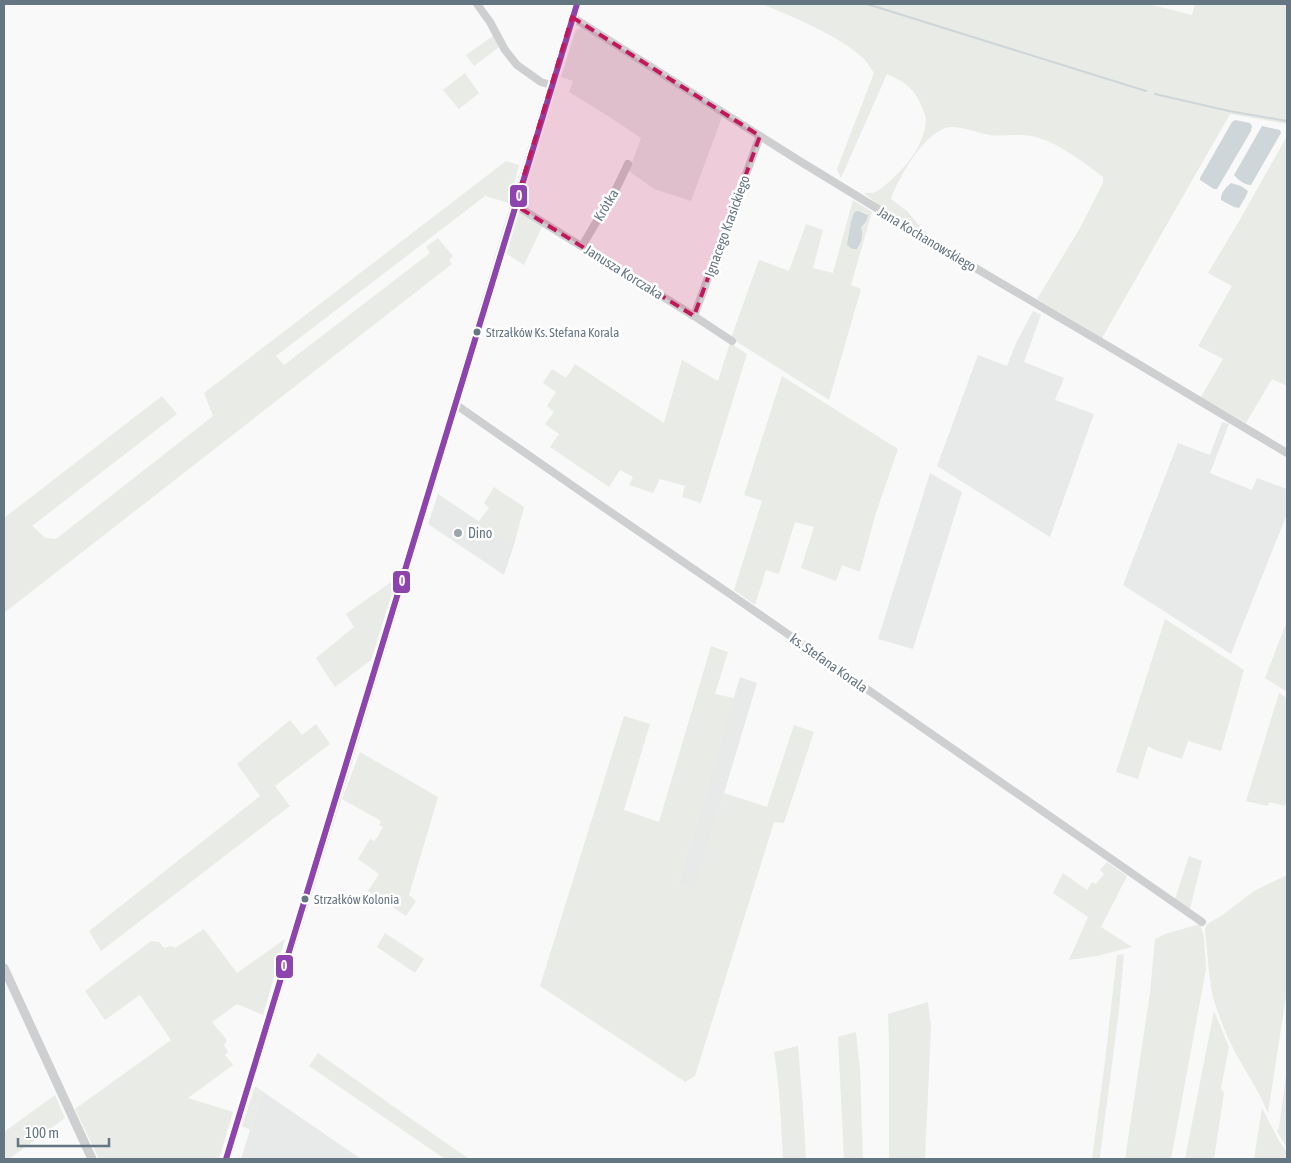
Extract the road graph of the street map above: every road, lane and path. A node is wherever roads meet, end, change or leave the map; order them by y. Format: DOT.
graph roads {
  1 [pos="477,4"];
  2 [pos="577,4"];
  3 [pos="572,17"];
  4 [pos="551,85"];
  5 [pos="760,136"];
  6 [pos="628,164"];
  7 [pos="515,205"];
  8 [pos="582,246"];
  9 [pos="694,316"];
  10 [pos="732,341"];
  11 [pos="456,404"];
  12 [pos="1287,453"];
  13 [pos="1202,922"];
  14 [pos="4,968"];
  15 [pos="92,1159"];
  16 [pos="226,1159"];
  1 -- 4 [label="street"];
  2 -- 3 [label="street"];
  3 -- 4 [label="street"];
  3 -- 5 [label="street, Jana Kochanowskiego"];
  4 -- 7 [label="street"];
  5 -- 9 [label="street, Ignacego Krasickiego"];
  5 -- 12 [label="street, Jana Kochanowskiego"];
  6 -- 8 [label="street, Krótka"];
  7 -- 8 [label="street, Janusza Korczaka"];
  7 -- 11 [label="street"];
  8 -- 9 [label="street, Janusza Korczaka"];
  9 -- 10 [label="street, Janusza Korczaka"];
  11 -- 13 [label="street, ks. Stefana Korala"];
  11 -- 16 [label="street"];
  14 -- 15 [label="street"];
}
